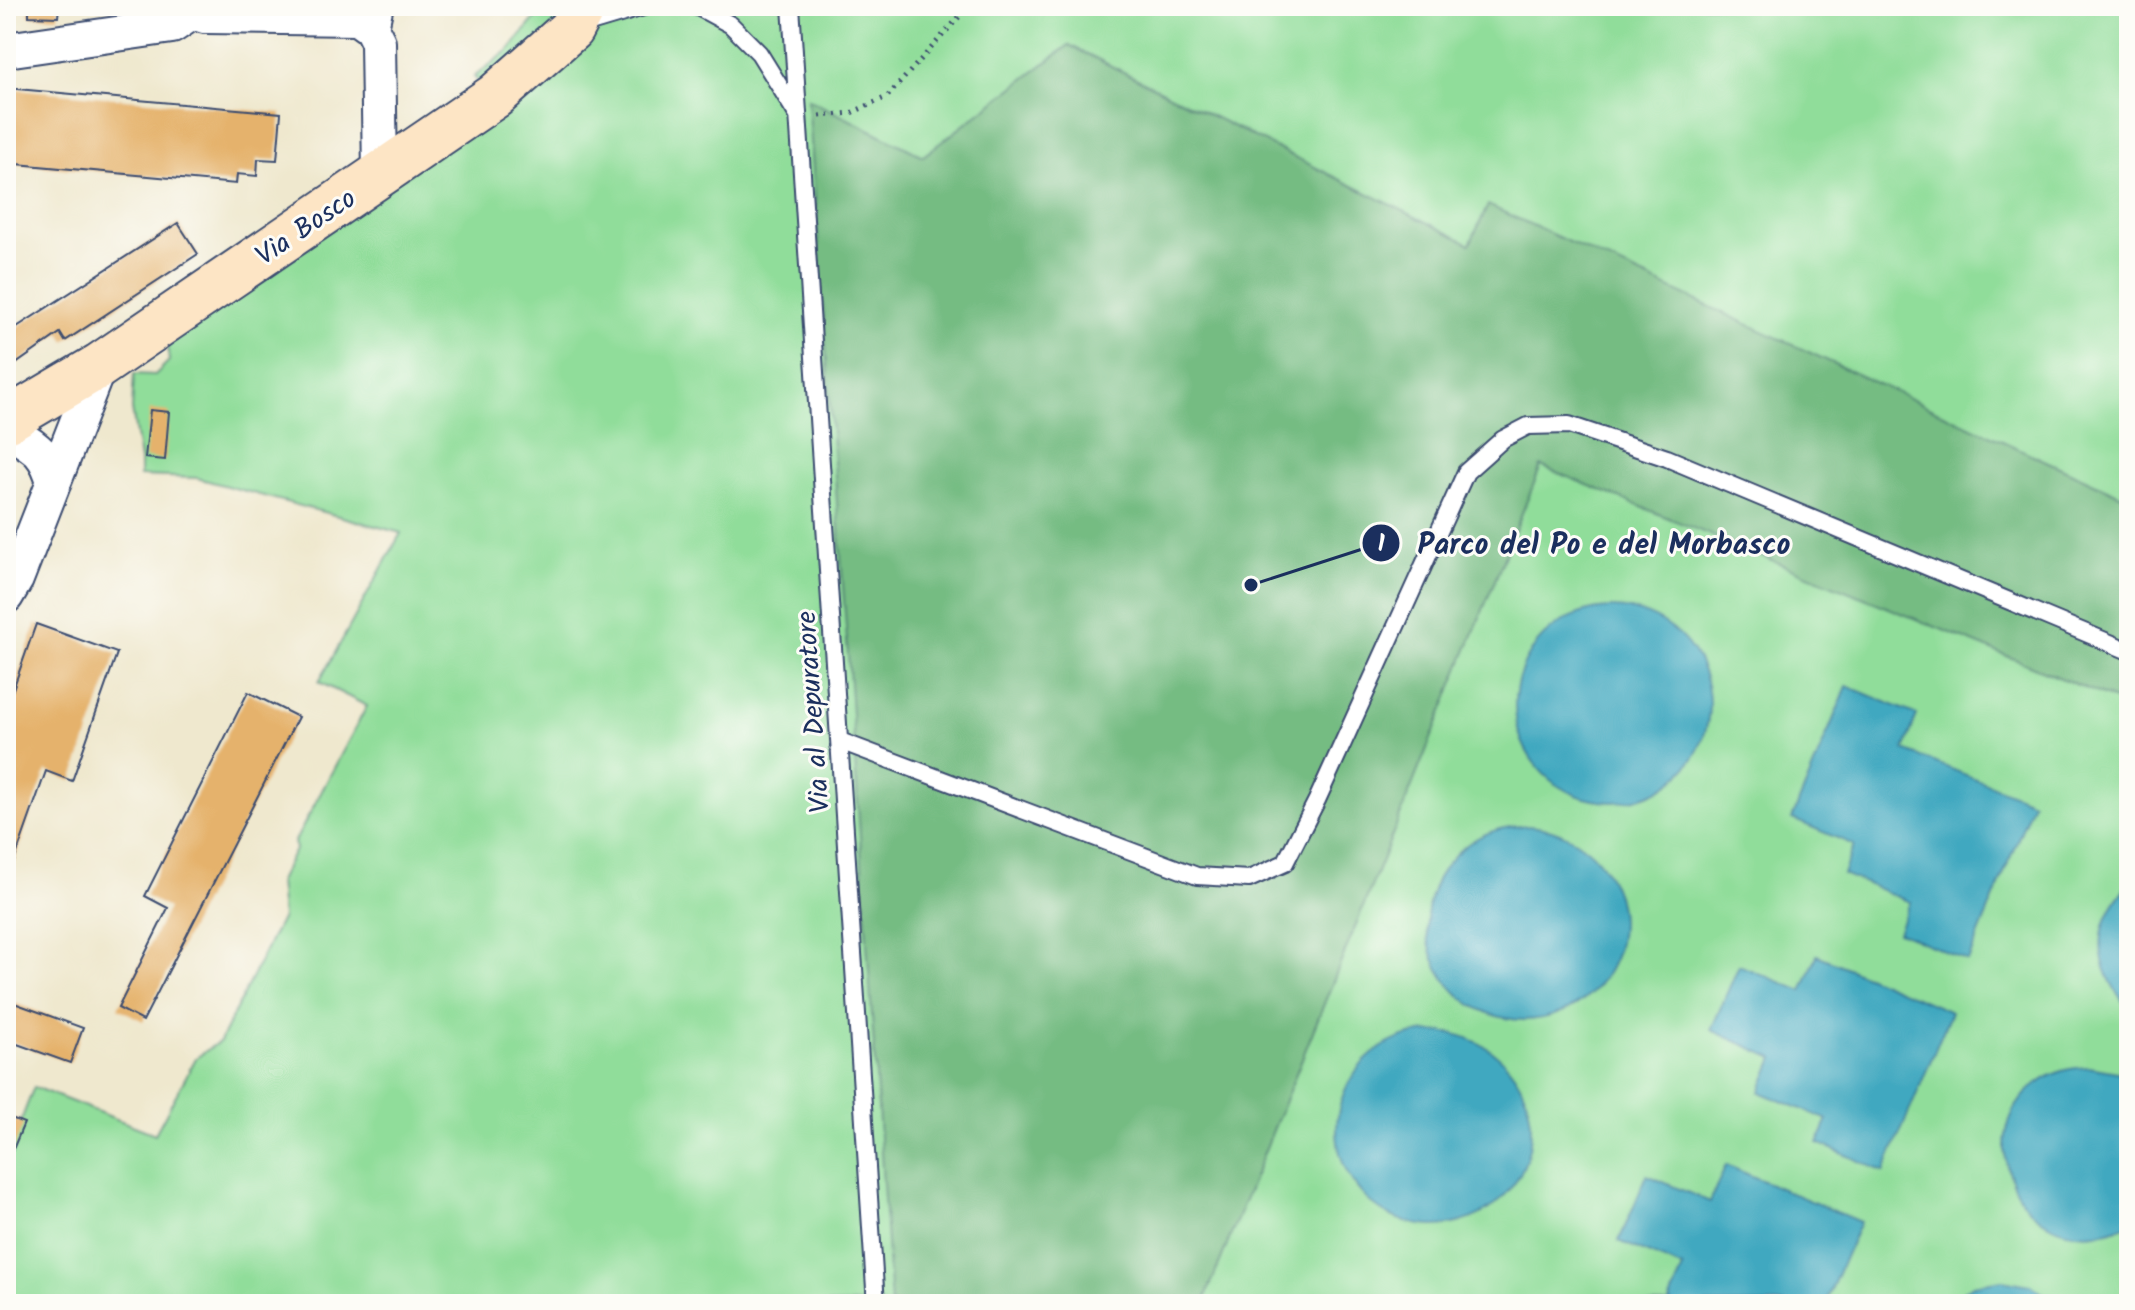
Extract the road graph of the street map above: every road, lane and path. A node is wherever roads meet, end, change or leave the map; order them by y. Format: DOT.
graph roads {
  1 [pos="647,6"];
  2 [pos="696,6"];
  3 [pos="791,6"];
  4 [pos="969,6"];
  5 [pos="191,9"];
  6 [pos="374,17"];
  7 [pos="577,18"];
  8 [pos="6,50"];
  9 [pos="799,117"];
  10 [pos="380,175"];
  11 [pos="99,366"];
  12 [pos="6,421"];
  13 [pos="6,429"];
  14 [pos="54,482"];
  15 [pos="6,596"];
  16 [pos="2129,651"];
  17 [pos="840,741"];
  18 [pos="876,1304"];
  1 -- 7 [label="lane"];
  2 -- 9 [label="lane, Via al Depuratore"];
  3 -- 9 [label="lane, Via al Depuratore"];
  4 -- 9 [label="path"];
  5 -- 6 [label="street"];
  5 -- 8 [label="street"];
  6 -- 10 [label="street"];
  7 -- 10 [label="street, Via Bosco"];
  9 -- 17 [label="lane, Via al Depuratore"];
  10 -- 11 [label="street, Via Bosco"];
  11 -- 12 [label="street, Via Bosco"];
  11 -- 14 [label="street"];
  13 -- 14 [label="street"];
  14 -- 15 [label="street"];
  16 -- 17 [label="lane"];
  17 -- 18 [label="lane, Via al Depuratore"];
}
